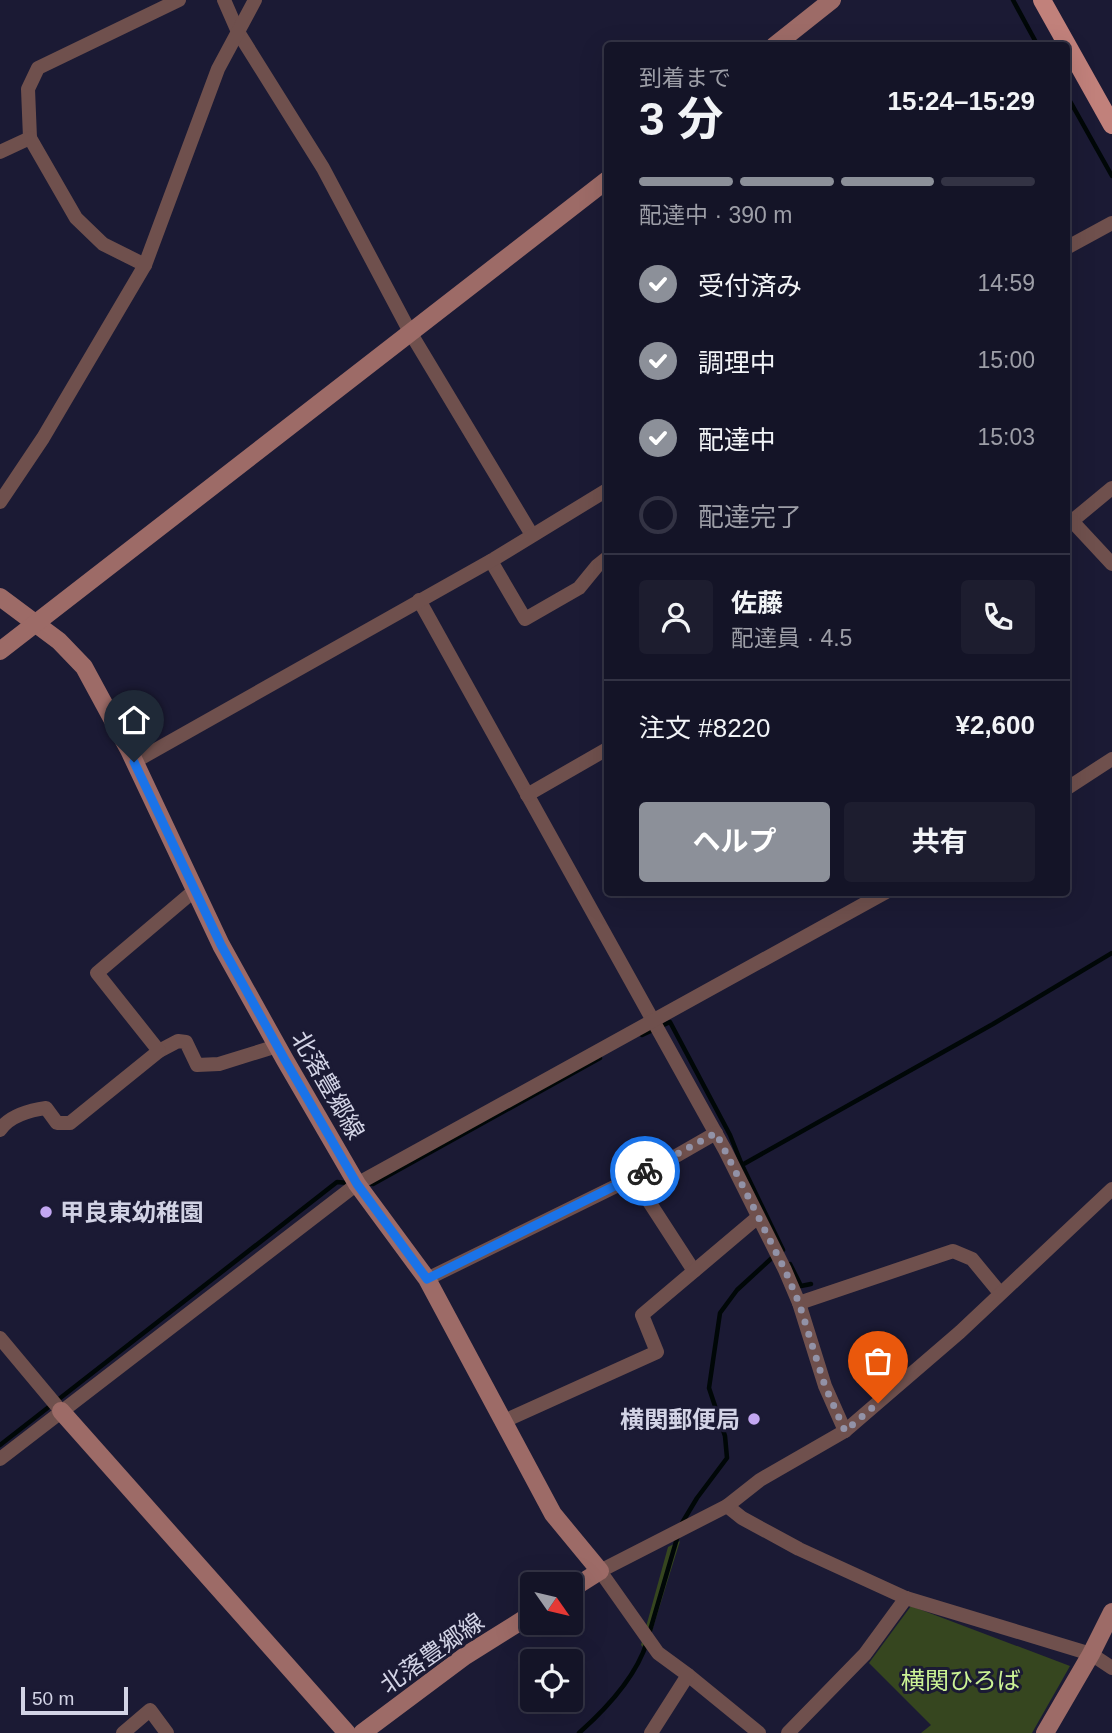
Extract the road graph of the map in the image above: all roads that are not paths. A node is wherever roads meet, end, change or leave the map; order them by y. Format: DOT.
graph roads {
  1 [pos="179,0"];
  2 [pos="224,0"];
  3 [pos="255,0"];
  4 [pos="832,0"];
  5 [pos="1042,0"];
  6 [pos="238,32"];
  7 [pos="779,42"];
  8 [pos="1066,42"];
  9 [pos="1070,50"];
  10 [pos="1112,125"];
  11 [pos="30,138"];
  12 [pos="0,152"];
  13 [pos="604,186"];
  14 [pos="1112,223"];
  15 [pos="1070,246"];
  16 [pos="145,265"];
  17 [pos="410,332"];
  18 [pos="1112,488"];
  19 [pos="604,492"];
  20 [pos="0,502"];
  21 [pos="1070,520"];
  22 [pos="1070,522"];
  23 [pos="533,535"];
  24 [pos="604,560"];
  25 [pos="491,561"];
  26 [pos="1112,564"];
  27 [pos="0,597"];
  28 [pos="419,600"];
  29 [pos="36,623"];
  30 [pos="0,651"];
  31 [pos="604,751"];
  32 [pos="1112,759"];
  33 [pos="134,762"];
  34 [pos="1070,786"];
  35 [pos="527,794"];
  36 [pos="195,890"];
  37 [pos="879,896"];
  38 [pos="653,1021"];
  39 [pos="277,1046"];
  40 [pos="159,1051"];
  41 [pos="0,1130"];
  42 [pos="716,1133"];
  43 [pos="633,1177"];
  44 [pos="357,1184"];
  45 [pos="1112,1189"];
  46 [pos="758,1216"];
  47 [pos="694,1271"];
  48 [pos="427,1279"];
  49 [pos="1000,1293"];
  50 [pos="799,1303"];
  51 [pos="0,1338"];
  52 [pos="61,1411"];
  53 [pos="502,1422"];
  54 [pos="845,1431"];
  55 [pos="0,1459"];
  56 [pos="727,1506"];
  57 [pos="600,1571"];
  58 [pos="583,1582"];
  59 [pos="906,1598"];
  60 [pos="1112,1612"];
  61 [pos="520,1622"];
  62 [pos="1091,1654"];
  63 [pos="1112,1668"];
  64 [pos="688,1675"];
  65 [pos="123,1733"];
  66 [pos="167,1733"];
  67 [pos="347,1733"];
  68 [pos="362,1733"];
  69 [pos="651,1733"];
  70 [pos="759,1733"];
  71 [pos="788,1733"];
  72 [pos="1045,1733"];
  1 -- 11 [label="street"];
  2 -- 6 [label="street"];
  3 -- 6 [label="street"];
  4 -- 7 [label="main road"];
  5 -- 8 [label="main road"];
  6 -- 16 [label="street"];
  6 -- 17 [label="street"];
  9 -- 10 [label="main road"];
  11 -- 12 [label="street"];
  11 -- 16 [label="street"];
  13 -- 17 [label="main road"];
  14 -- 15 [label="street"];
  16 -- 20 [label="street"];
  17 -- 23 [label="street"];
  17 -- 29 [label="main road"];
  18 -- 21 [label="street"];
  19 -- 23 [label="street"];
  22 -- 26 [label="street"];
  23 -- 25 [label="street"];
  24 -- 25 [label="street"];
  25 -- 28 [label="street"];
  27 -- 29 [label="main road, 北落豊郷線"];
  28 -- 33 [label="street"];
  28 -- 35 [label="street"];
  29 -- 30 [label="main road"];
  29 -- 33 [label="main road, 北落豊郷線"];
  31 -- 35 [label="street"];
  32 -- 34 [label="street"];
  33 -- 36 [label="main road, 北落豊郷線"];
  35 -- 38 [label="street"];
  36 -- 39 [label="main road, 北落豊郷線"];
  36 -- 40 [label="street"];
  37 -- 38 [label="street"];
  38 -- 42 [label="street"];
  38 -- 44 [label="street"];
  39 -- 40 [label="street"];
  39 -- 44 [label="main road, 北落豊郷線"];
  40 -- 41 [label="street"];
  42 -- 43 [label="street"];
  42 -- 46 [label="street"];
  43 -- 47 [label="street"];
  43 -- 48 [label="street"];
  44 -- 48 [label="main road, 北落豊郷線"];
  44 -- 52 [label="street"];
  45 -- 49 [label="street"];
  46 -- 47 [label="street"];
  46 -- 50 [label="street"];
  47 -- 53 [label="street"];
  48 -- 53 [label="main road, 北落豊郷線"];
  49 -- 50 [label="street"];
  49 -- 54 [label="street"];
  50 -- 54 [label="street"];
  51 -- 52 [label="street"];
  52 -- 55 [label="street"];
  52 -- 67 [label="main road"];
  53 -- 57 [label="main road, 北落豊郷線"];
  54 -- 56 [label="street"];
  56 -- 57 [label="street"];
  56 -- 59 [label="street"];
  57 -- 58 [label="main road"];
  57 -- 64 [label="street"];
  59 -- 62 [label="street"];
  59 -- 71 [label="street"];
  60 -- 62 [label="main road"];
  61 -- 68 [label="main road, 北落豊郷線"];
  62 -- 63 [label="street"];
  62 -- 72 [label="main road"];
  64 -- 69 [label="street"];
  64 -- 70 [label="street"];
  65 -- 66 [label="street"];
}
